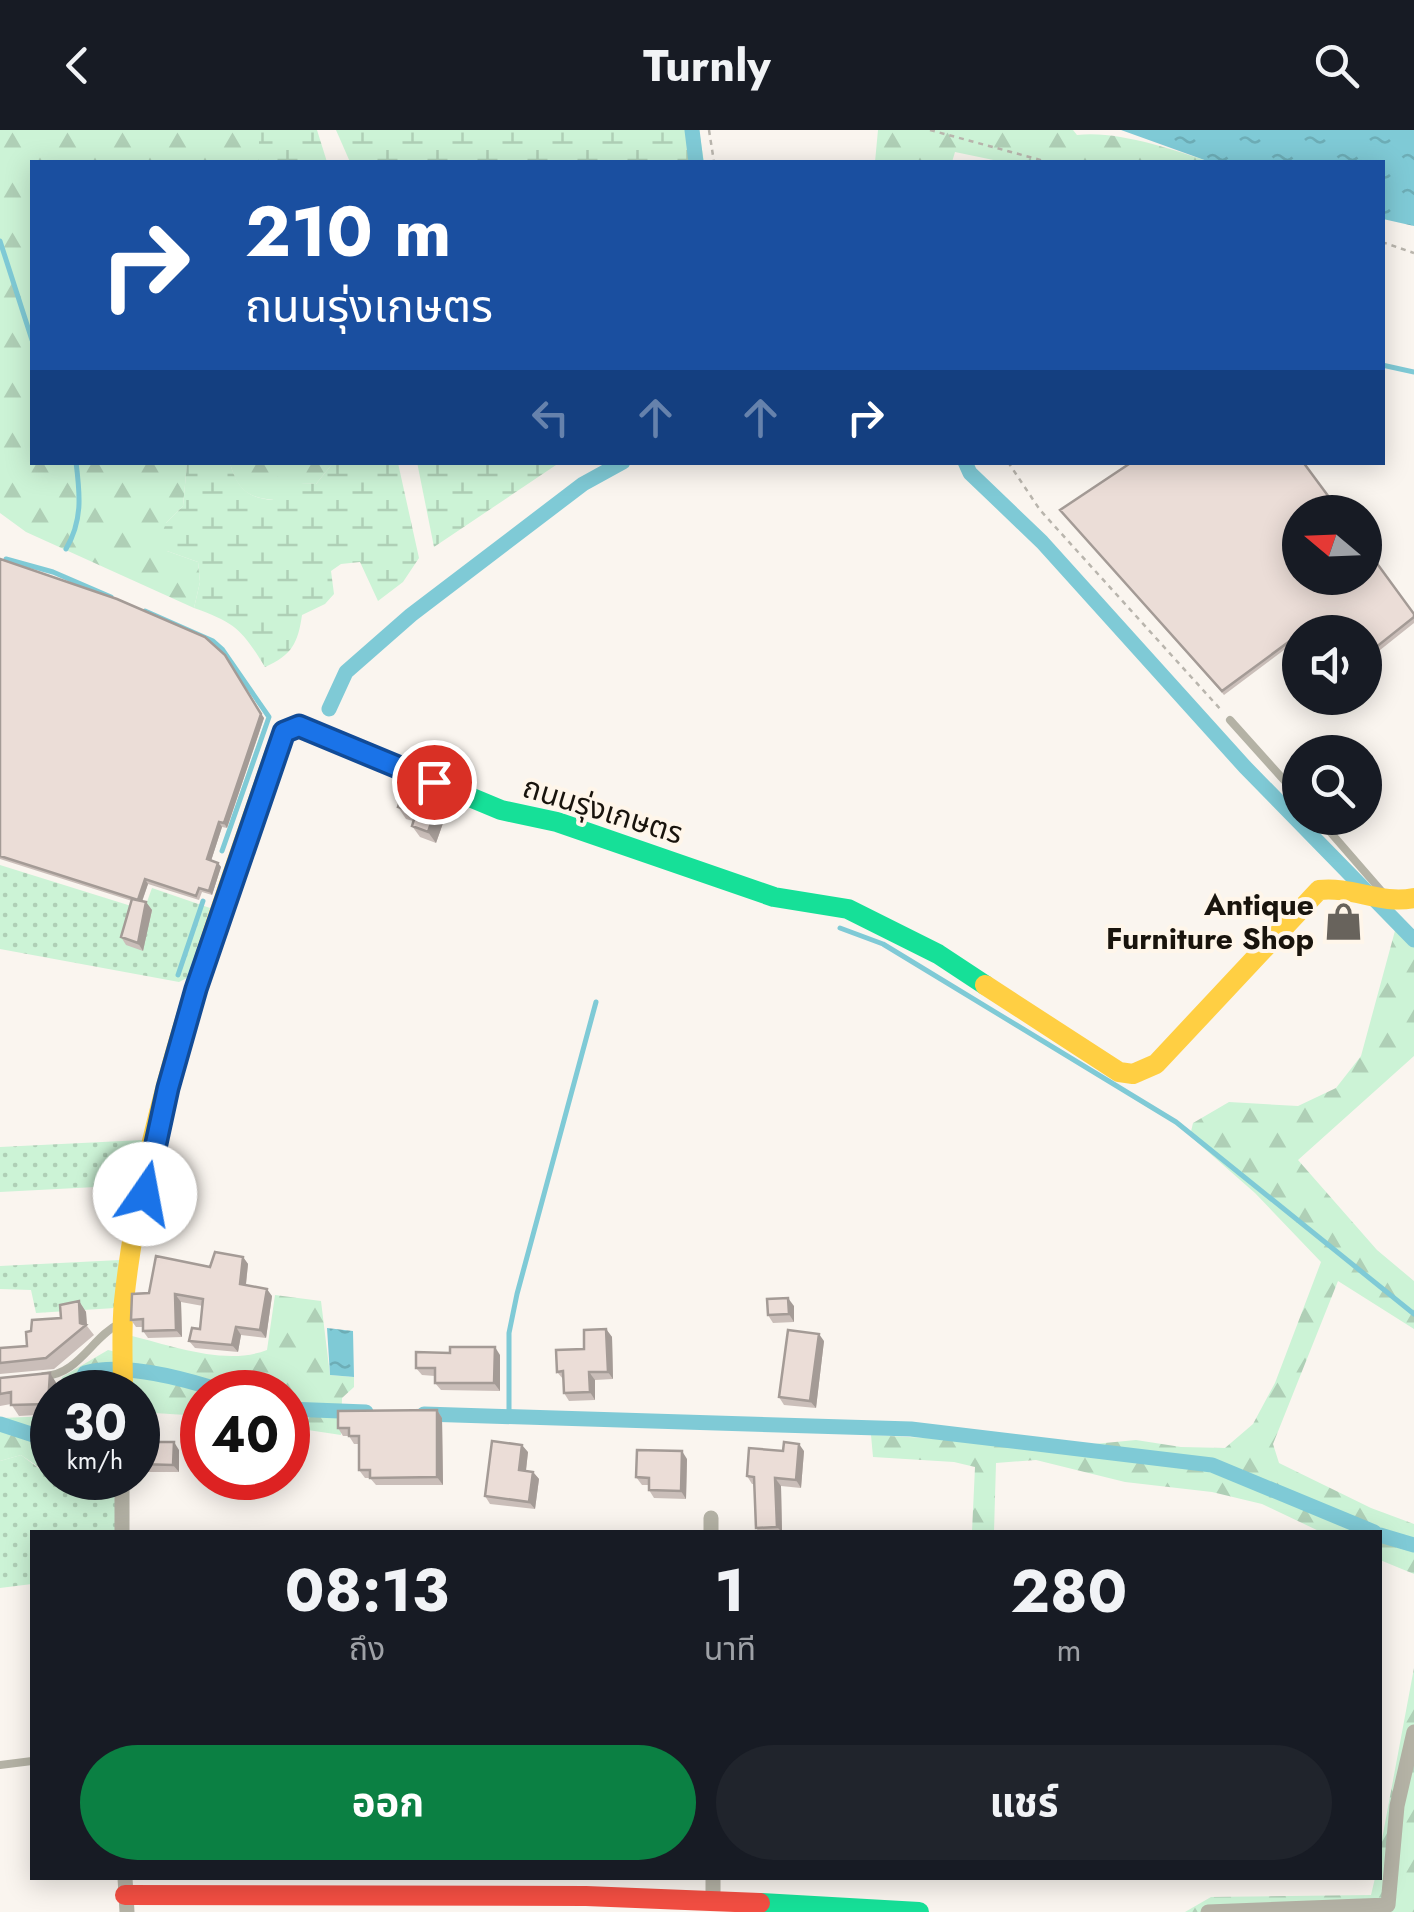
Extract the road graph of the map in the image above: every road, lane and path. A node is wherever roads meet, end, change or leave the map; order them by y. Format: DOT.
graph roads {
  1 [pos="709,130"];
  2 [pos="930,130"];
  3 [pos="714,160"];
  4 [pos="1041,160"];
  5 [pos="1385,243"];
  6 [pos="1414,253"];
  7 [pos="1010,465"];
  8 [pos="1230,720"];
  9 [pos="1282,778"];
  10 [pos="1333,835"];
  11 [pos="1414,898"];
  12 [pos="1389,901"];
  13 [pos="123,1321"];
  14 [pos="64,1370"];
  15 [pos="122,1370"];
  16 [pos="122,1500"];
  17 [pos="122,1530"];
  18 [pos="1414,1732"];
  19 [pos="30,1761"];
  20 [pos="0,1765"];
  21 [pos="713,1880"];
  22 [pos="126,1895"];
  23 [pos="713,1901"];
  24 [pos="357,1905"];
  25 [pos="780,1908"];
  26 [pos="919,1912"];
  27 [pos="1208,1912"];
  1 -- 3 [label="path"];
  2 -- 4 [label="path"];
  5 -- 6 [label="path"];
  7 -- 8 [label="path"];
  8 -- 9 [label="lane"];
  10 -- 12 [label="lane"];
  11 -- 12 [label="street, ถนนรุ่งเกษตร"];
  12 -- 13 [label="street, ถนนรุ่งเกษตร"];
  13 -- 14 [label="lane"];
  13 -- 15 [label="street, ถนนรุ่งเกษตร"];
  16 -- 17 [label="street"];
  18 -- 27 [label="street"];
  19 -- 20 [label="lane"];
  21 -- 23 [label="street"];
  22 -- 24 [label="street"];
  23 -- 24 [label="street"];
  23 -- 25 [label="street"];
  25 -- 26 [label="street"];
}
